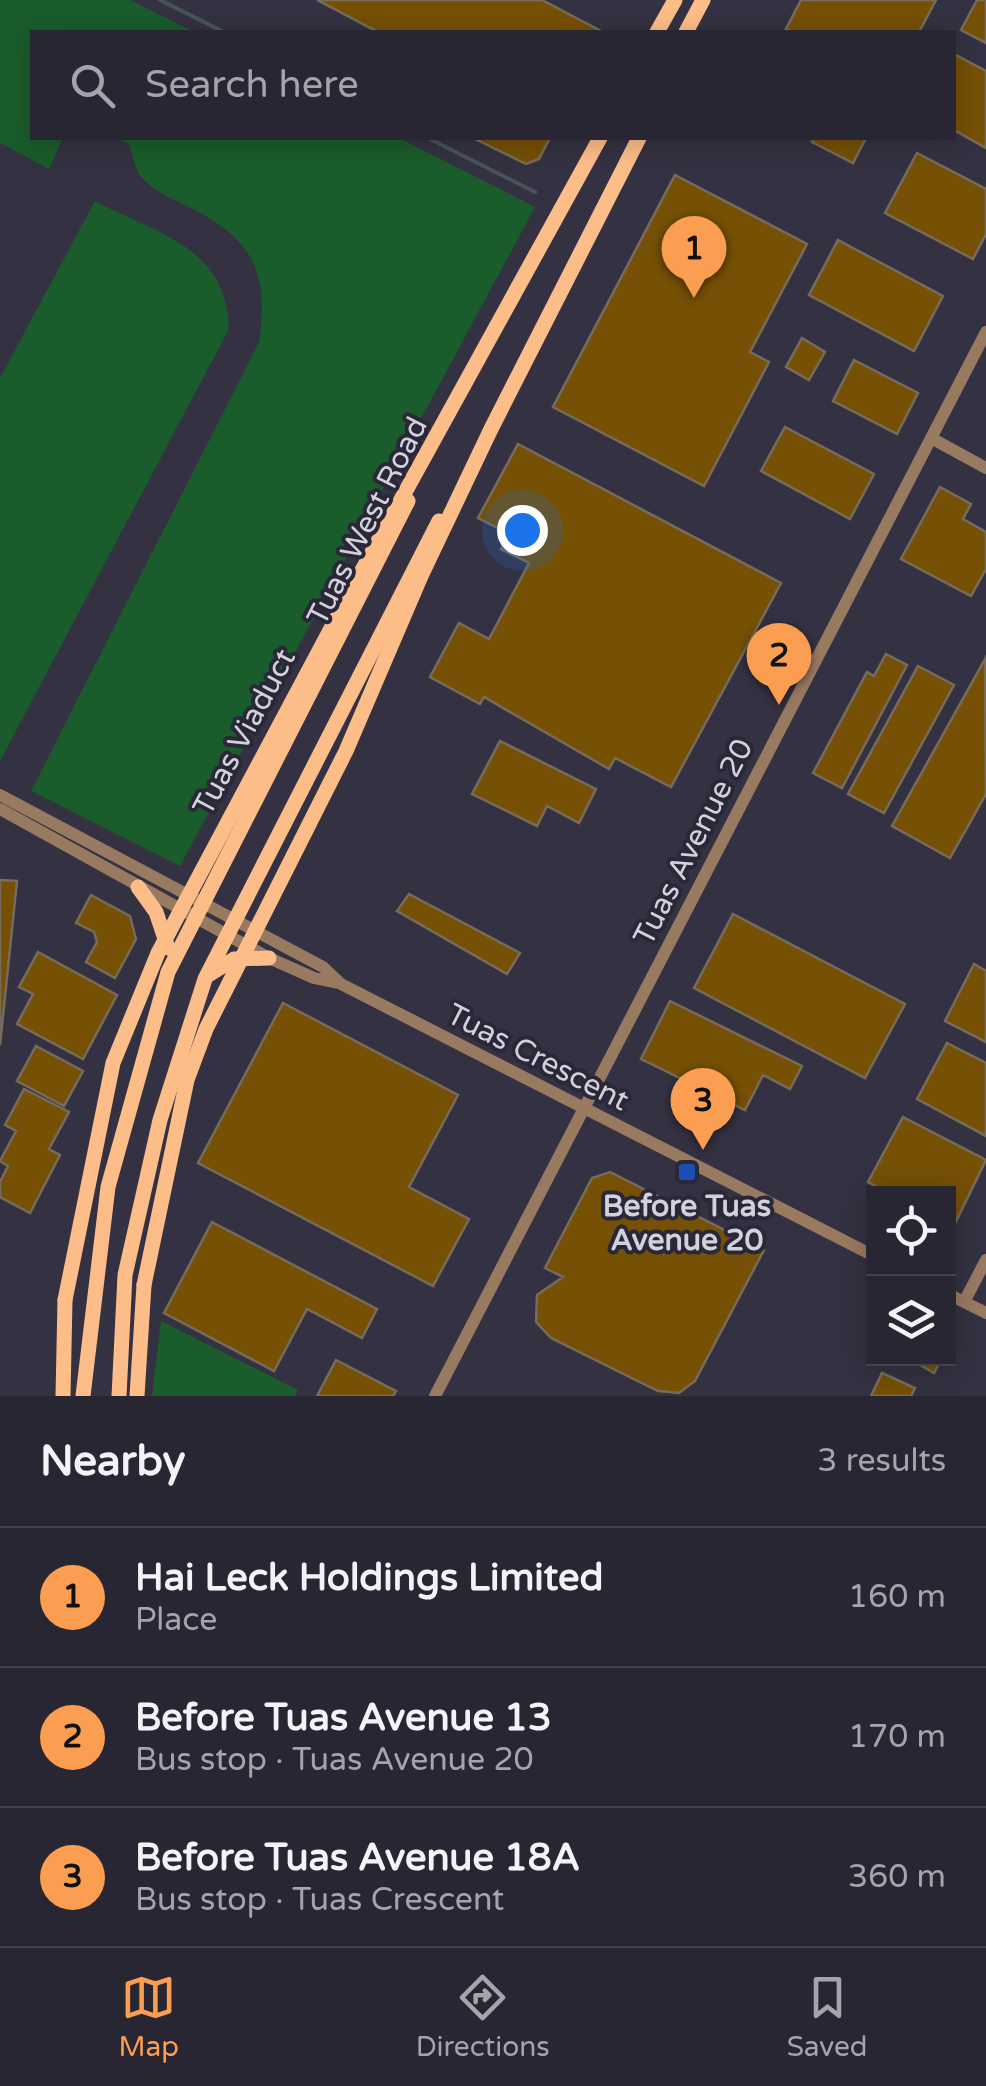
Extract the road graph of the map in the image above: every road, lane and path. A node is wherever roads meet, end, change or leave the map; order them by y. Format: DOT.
graph roads {
  1 [pos="666,0"];
  2 [pos="675,0"];
  3 [pos="706,0"];
  4 [pos="651,30"];
  5 [pos="659,30"];
  6 [pos="690,30"];
  7 [pos="597,140"];
  8 [pos="597,140"];
  9 [pos="634,140"];
  10 [pos="634,140"];
  11 [pos="986,332"];
  12 [pos="931,438"];
  13 [pos="986,468"];
  14 [pos="0,794"];
  15 [pos="0,809"];
  16 [pos="138,888"];
  17 [pos="202,902"];
  18 [pos="193,918"];
  19 [pos="234,919"];
  20 [pos="226,934"];
  21 [pos="269,958"];
  22 [pos="168,972"];
  23 [pos="205,979"];
  24 [pos="341,984"];
  25 [pos="582,1108"];
  26 [pos="866,1252"];
  27 [pos="986,1260"];
  28 [pos="956,1298"];
  29 [pos="964,1302"];
  30 [pos="986,1314"];
  31 [pos="63,1396"];
  32 [pos="84,1396"];
  33 [pos="119,1396"];
  34 [pos="137,1396"];
  35 [pos="435,1396"];
  1 -- 4 [label="main road"];
  2 -- 5 [label="main road"];
  3 -- 6 [label="main road"];
  7 -- 17 [label="main road, Tuas West Road"];
  8 -- 31 [label="main road, Tuas Viaduct, bridge"];
  9 -- 19 [label="main road"];
  10 -- 34 [label="main road, bridge"];
  11 -- 12 [label="street, Tuas Avenue 20"];
  12 -- 13 [label="street"];
  12 -- 25 [label="street, Tuas Avenue 20"];
  14 -- 17 [label="street, Tuas Crescent"];
  15 -- 16 [label="street, Tuas Crescent"];
  16 -- 18 [label="street, Tuas Crescent"];
  16 -- 22 [label="main road"];
  17 -- 18 [label="main road, Tuas West Road"];
  17 -- 19 [label="street, Tuas Crescent"];
  18 -- 20 [label="street, Tuas Crescent"];
  18 -- 22 [label="main road, Tuas West Road"];
  19 -- 20 [label="main road"];
  19 -- 24 [label="street, Tuas Crescent"];
  20 -- 21 [label="street, Tuas Crescent"];
  20 -- 23 [label="main road"];
  21 -- 23 [label="main road"];
  21 -- 24 [label="street, Tuas Crescent"];
  22 -- 32 [label="main road, Tuas West Road"];
  23 -- 33 [label="main road"];
  24 -- 25 [label="street, Tuas Crescent"];
  25 -- 26 [label="street, Tuas Crescent"];
  25 -- 35 [label="street, Tuas Avenue 20"];
  27 -- 29 [label="street"];
  28 -- 29 [label="street"];
  29 -- 30 [label="street"];
}
